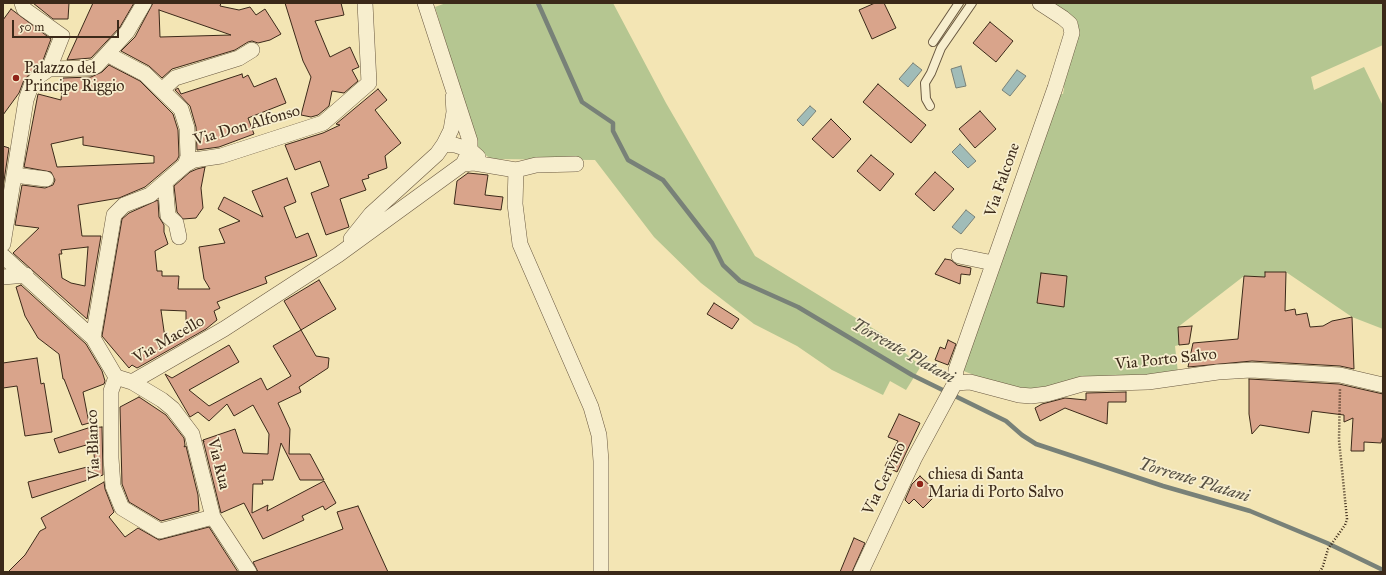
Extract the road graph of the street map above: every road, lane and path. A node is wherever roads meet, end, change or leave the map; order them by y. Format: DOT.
graph roads {
  1 [pos="22,3"];
  2 [pos="144,3"];
  3 [pos="365,3"];
  4 [pos="425,3"];
  5 [pos="959,3"];
  6 [pos="972,3"];
  7 [pos="1040,3"];
  8 [pos="933,42"];
  9 [pos="252,50"];
  10 [pos="107,54"];
  11 [pos="49,69"];
  12 [pos="452,82"];
  13 [pos="163,89"];
  14 [pos="930,106"];
  15 [pos="444,144"];
  16 [pos="470,150"];
  17 [pos="463,164"];
  18 [pos="576,164"];
  19 [pos="185,165"];
  20 [pos="495,168"];
  21 [pos="516,170"];
  22 [pos="14,175"];
  23 [pos="46,179"];
  24 [pos="165,182"];
  25 [pos="394,194"];
  26 [pos="405,207"];
  27 [pos="179,238"];
  28 [pos="3,244"];
  29 [pos="3,256"];
  30 [pos="338,256"];
  31 [pos="959,256"];
  32 [pos="993,263"];
  33 [pos="26,275"];
  34 [pos="3,277"];
  35 [pos="94,338"];
  36 [pos="1340,375"];
  37 [pos="116,376"];
  38 [pos="132,382"];
  39 [pos="955,383"];
  40 [pos="1383,385"];
  41 [pos="213,517"];
  42 [pos="249,572"];
  43 [pos="601,572"];
  44 [pos="861,572"];
  45 [pos="1320,572"];
  1 -- 11 [label="street"];
  2 -- 10 [label="street"];
  3 -- 19 [label="street, Via Don Alfonso"];
  4 -- 12 [label="street"];
  5 -- 8 [label="lane"];
  6 -- 14 [label="lane"];
  7 -- 32 [label="street, Via Falcone"];
  9 -- 13 [label="street"];
  10 -- 11 [label="street"];
  10 -- 13 [label="street, Via Don Alfonso"];
  11 -- 22 [label="street"];
  12 -- 15 [label="street"];
  12 -- 16 [label="street"];
  13 -- 19 [label="street, Via Don Alfonso"];
  15 -- 16 [label="street"];
  15 -- 25 [label="street"];
  16 -- 17 [label="street"];
  16 -- 20 [label="street"];
  17 -- 20 [label="street"];
  17 -- 26 [label="street, Via Macello"];
  18 -- 21 [label="street"];
  19 -- 24 [label="street, Via Don Alfonso"];
  20 -- 21 [label="street"];
  21 -- 43 [label="street"];
  22 -- 23 [label="street"];
  22 -- 28 [label="street"];
  24 -- 27 [label="street"];
  24 -- 35 [label="street, Via Don Alfonso"];
  25 -- 26 [label="street"];
  25 -- 30 [label="street"];
  26 -- 30 [label="street, Via Macello"];
  29 -- 33 [label="street"];
  30 -- 38 [label="street, Via Macello"];
  31 -- 32 [label="street"];
  32 -- 39 [label="street, Via Falcone"];
  33 -- 34 [label="street"];
  33 -- 35 [label="street"];
  35 -- 37 [label="street"];
  36 -- 39 [label="street, Via Porto Salvo"];
  36 -- 40 [label="street, Via Porto Salvo"];
  36 -- 45 [label="path"];
  37 -- 38 [label="street, Via Macello"];
  37 -- 41 [label="street, Via Blanco"];
  38 -- 41 [label="street, Via Rua"];
  39 -- 44 [label="street, Via Cervino"];
  41 -- 42 [label="street, Via Rua"];
}
